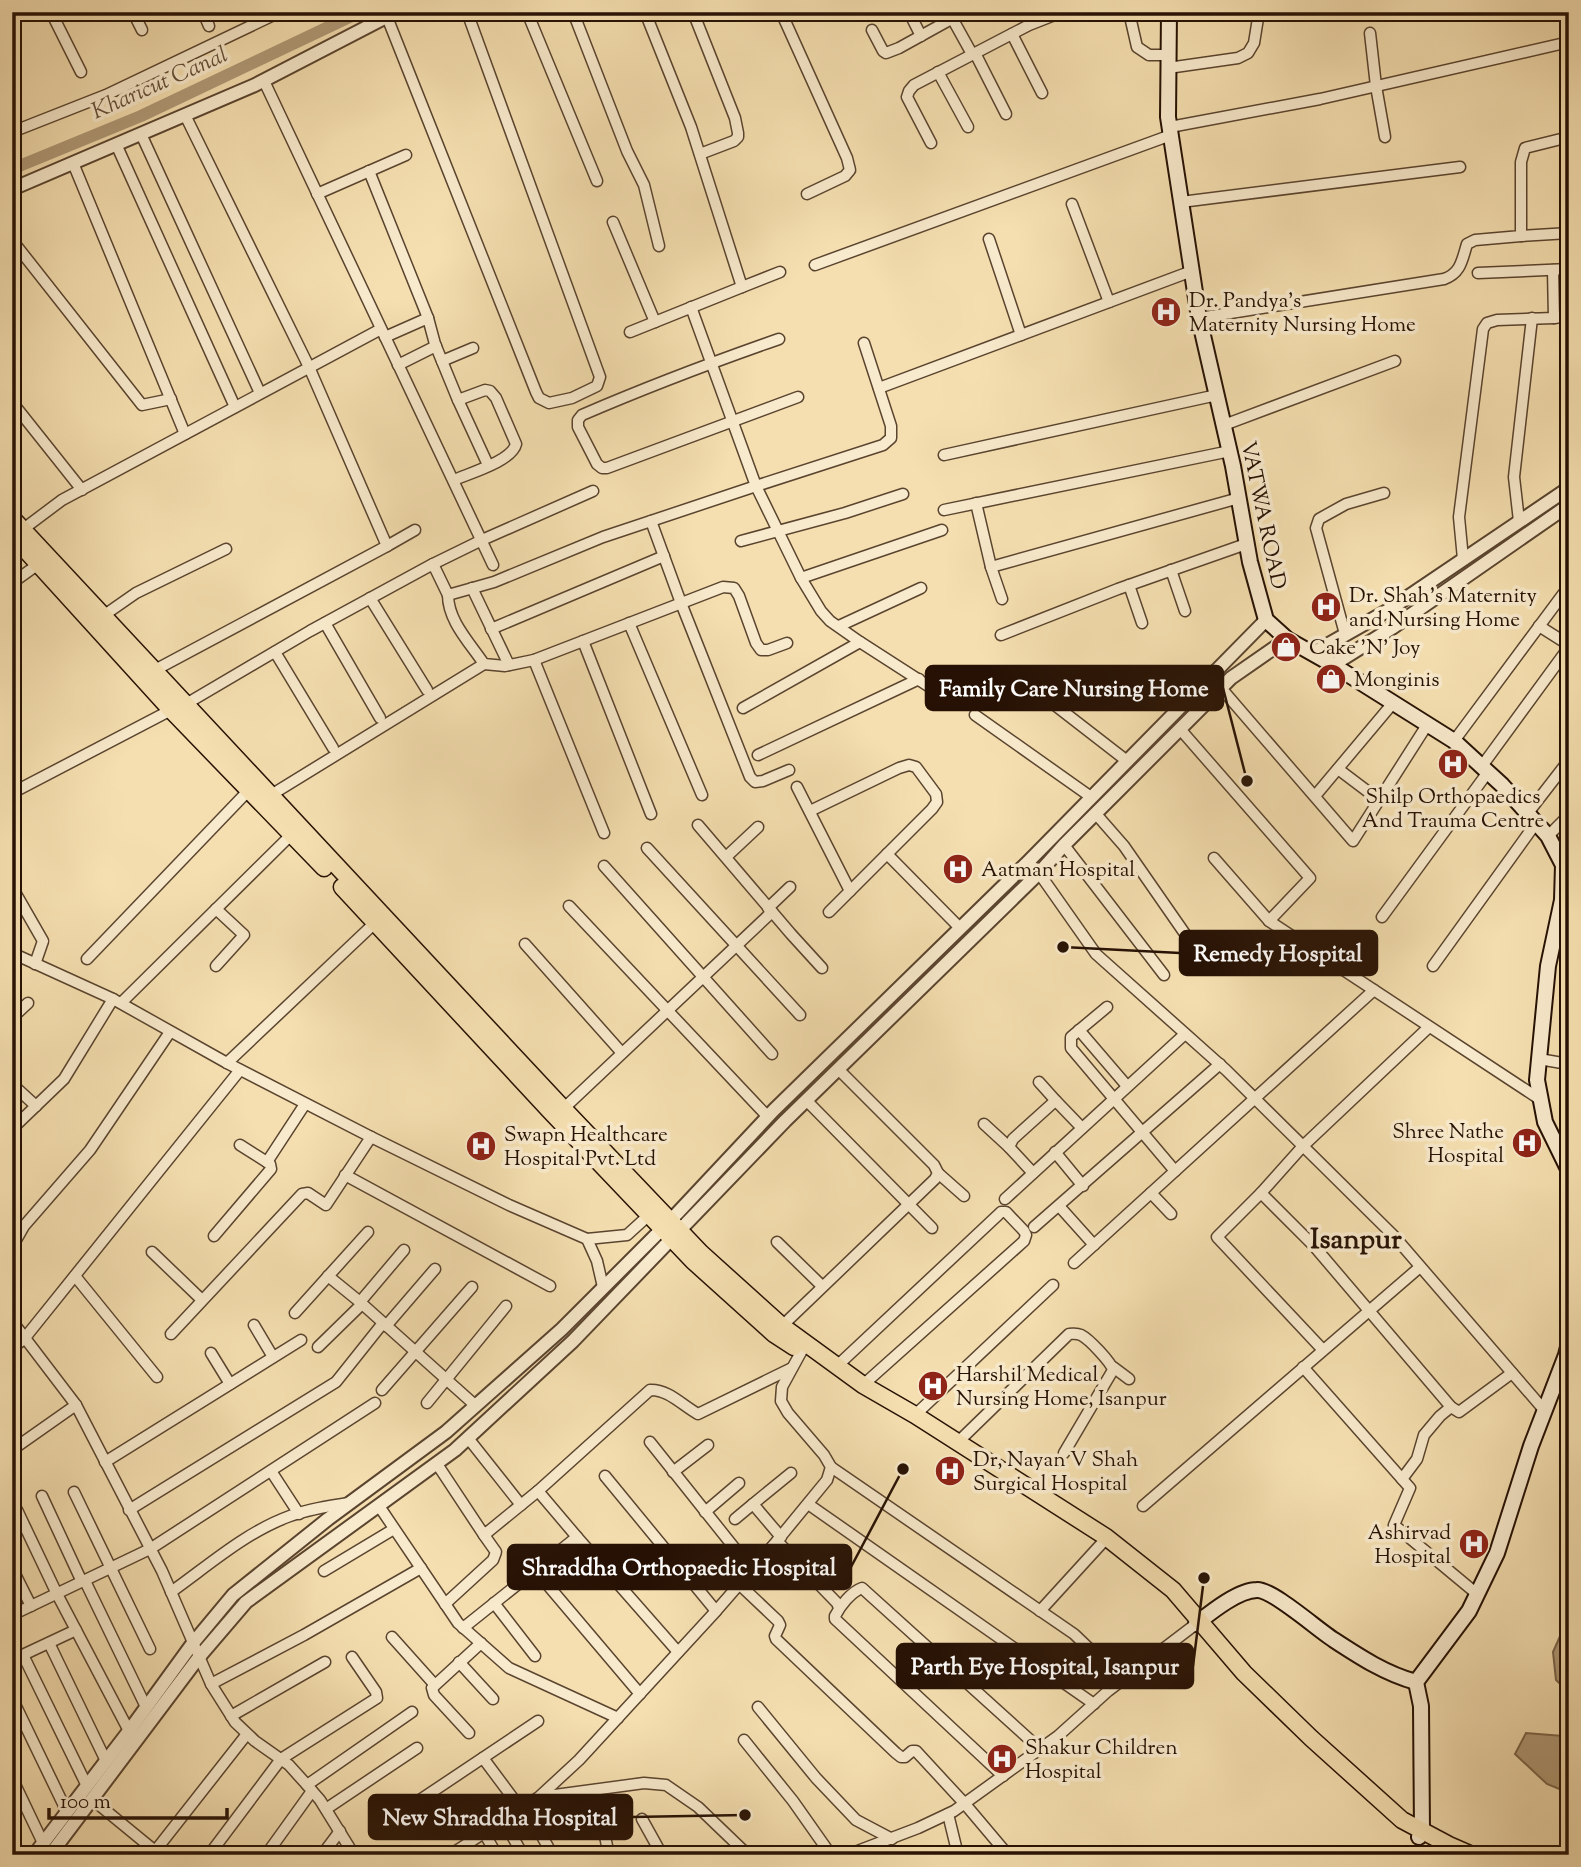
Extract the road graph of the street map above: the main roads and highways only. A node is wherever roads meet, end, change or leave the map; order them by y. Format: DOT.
graph roads {
  1 [pos="1168,12"];
  2 [pos="16,528"];
  3 [pos="43,561"];
  4 [pos="1566,864"];
  5 [pos="379,919"];
  6 [pos="559,1112"];
  7 [pos="1569,1171"];
  8 [pos="671,1230"];
  9 [pos="1569,1343"];
  10 [pos="804,1347"];
  11 [pos="1198,1623"];
  12 [pos="1416,1682"];
  13 [pos="1421,1834"];
  14 [pos="1451,1855"];
  15 [pos="1472,1855"];
  1 -- 4 [label="main road, VATWA ROAD"];
  2 -- 3 [label="main road"];
  3 -- 5 [label="main road"];
  3 -- 5 [label="main road"];
  4 -- 7 [label="main road, VATWA ROAD"];
  5 -- 6 [label="main road"];
  6 -- 8 [label="main road"];
  6 -- 8 [label="main road"];
  8 -- 10 [label="main road"];
  8 -- 10 [label="main road"];
  9 -- 12 [label="main road"];
  10 -- 11 [label="main road"];
  10 -- 11 [label="main road"];
  11 -- 12 [label="main road"];
  11 -- 13 [label="main road"];
  12 -- 13 [label="main road"];
  13 -- 14 [label="main road"];
  13 -- 15 [label="main road"];
}
